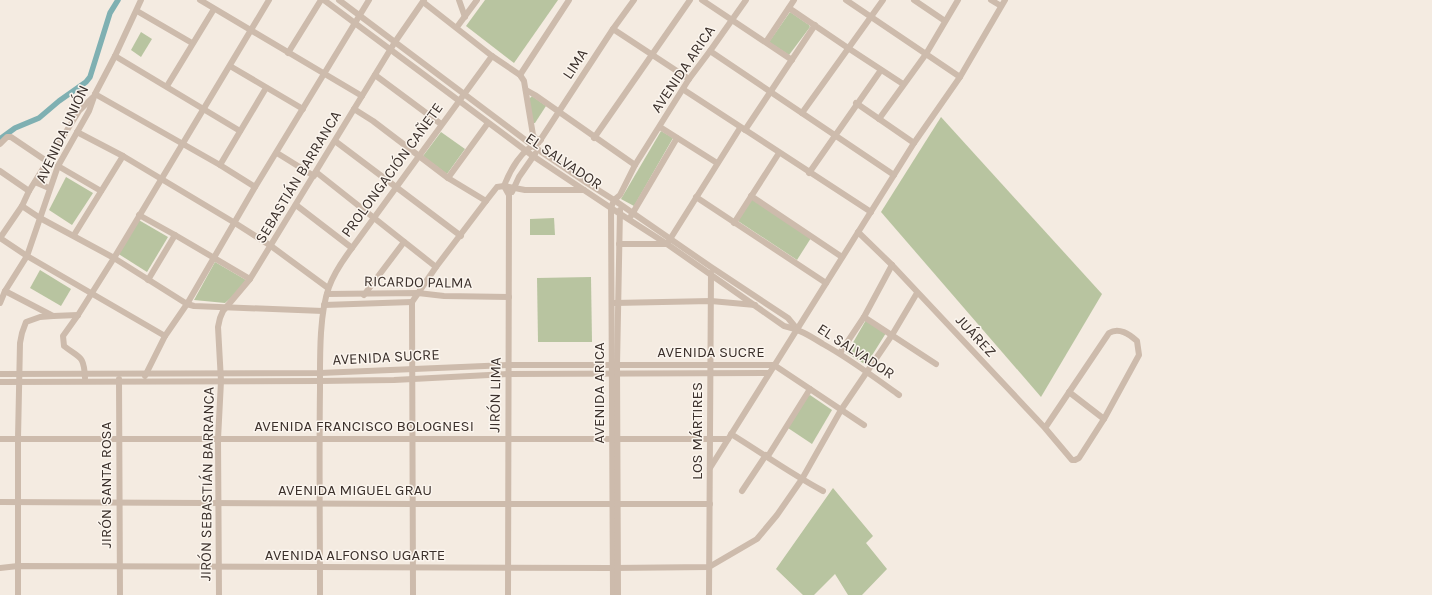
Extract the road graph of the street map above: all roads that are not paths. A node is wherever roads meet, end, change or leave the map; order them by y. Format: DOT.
graph roads {
  1 [pos="142,0"];
  2 [pos="200,0"];
  3 [pos="269,0"];
  4 [pos="321,0"];
  5 [pos="324,0"];
  6 [pos="339,0"];
  7 [pos="369,0"];
  8 [pos="459,0"];
  9 [pos="477,0"];
  10 [pos="569,0"];
  11 [pos="690,0"];
  12 [pos="702,0"];
  13 [pos="746,0"];
  14 [pos="794,0"];
  15 [pos="846,0"];
  16 [pos="883,0"];
  17 [pos="914,0"];
  18 [pos="928,0"];
  19 [pos="958,0"];
  20 [pos="991,0"];
  21 [pos="1005,0"];
  22 [pos="424,1"];
  23 [pos="632,1"];
  24 [pos="923,6"];
  25 [pos="1001,6"];
  26 [pos="789,8"];
  27 [pos="214,9"];
  28 [pos="137,11"];
  29 [pos="360,15"];
  30 [pos="465,17"];
  31 [pos="871,18"];
  32 [pos="732,20"];
  33 [pos="945,21"];
  34 [pos="355,23"];
  35 [pos="815,25"];
  36 [pos="457,27"];
  37 [pos="613,29"];
  38 [pos="250,30"];
  39 [pos="395,42"];
  40 [pos="766,42"];
  41 [pos="192,43"];
  42 [pos="848,48"];
  43 [pos="390,50"];
  44 [pos="288,52"];
  45 [pos="710,52"];
  46 [pos="926,54"];
  47 [pos="652,55"];
  48 [pos="115,56"];
  49 [pos="492,56"];
  50 [pos="792,60"];
  51 [pos="230,66"];
  52 [pos="881,70"];
  53 [pos="324,74"];
  54 [pos="375,75"];
  55 [pos="520,75"];
  56 [pos="960,77"];
  57 [pos="689,79"];
  58 [pos="903,84"];
  59 [pos="167,86"];
  60 [pos="266,88"];
  61 [pos="526,90"];
  62 [pos="684,90"];
  63 [pos="770,92"];
  64 [pos="464,93"];
  65 [pos="95,94"];
  66 [pos="362,96"];
  67 [pos="458,101"];
  68 [pos="856,103"];
  69 [pos="203,109"];
  70 [pos="303,109"];
  71 [pos="354,109"];
  72 [pos="559,112"];
  73 [pos="802,114"];
  74 [pos="879,119"];
  75 [pos="488,123"];
  76 [pos="441,124"];
  77 [pos="660,128"];
  78 [pos="743,129"];
  79 [pos="77,132"];
  80 [pos="240,132"];
  81 [pos="834,136"];
  82 [pos="594,138"];
  83 [pos="677,138"];
  84 [pos="335,141"];
  85 [pos="914,143"];
  86 [pos="0,144"];
  87 [pos="183,144"];
  88 [pos="538,145"];
  89 [pos="527,151"];
  90 [pos="277,153"];
  91 [pos="779,153"];
  92 [pos="123,156"];
  93 [pos="418,156"];
  94 [pos="533,156"];
  95 [pos="48,162"];
  96 [pos="717,163"];
  97 [pos="220,165"];
  98 [pos="635,165"];
  99 [pos="58,166"];
  100 [pos="0,172"];
  101 [pos="809,173"];
  102 [pos="315,174"];
  103 [pos="894,175"];
  104 [pos="448,178"];
  105 [pos="161,179"];
  106 [pos="35,182"];
  107 [pos="504,186"];
  108 [pos="255,187"];
  109 [pos="396,187"];
  110 [pos="50,188"];
  111 [pos="514,188"];
  112 [pos="584,190"];
  113 [pos="29,191"];
  114 [pos="101,191"];
  115 [pos="509,195"];
  116 [pos="620,195"];
  117 [pos="751,196"];
  118 [pos="696,197"];
  119 [pos="614,200"];
  120 [pos="486,201"];
  121 [pos="296,205"];
  122 [pos="621,205"];
  123 [pos="22,206"];
  124 [pos="611,208"];
  125 [pos="871,212"];
  126 [pos="619,213"];
  127 [pos="633,213"];
  128 [pos="139,215"];
  129 [pos="40,218"];
  130 [pos="374,218"];
  131 [pos="629,220"];
  132 [pos="235,223"];
  133 [pos="734,223"];
  134 [pos="858,232"];
  135 [pos="74,235"];
  136 [pos="175,235"];
  137 [pos="461,236"];
  138 [pos="0,238"];
  139 [pos="669,241"];
  140 [pos="404,242"];
  141 [pos="619,244"];
  142 [pos="271,246"];
  143 [pos="352,248"];
  144 [pos="26,256"];
  145 [pos="214,257"];
  146 [pos="842,257"];
  147 [pos="114,258"];
  148 [pos="892,265"];
  149 [pos="436,267"];
  150 [pos="711,267"];
  151 [pos="711,275"];
  152 [pos="250,279"];
  153 [pos="148,280"];
  154 [pos="826,283"];
  155 [pos="328,288"];
  156 [pos="5,290"];
  157 [pos="917,293"];
  158 [pos="91,294"];
  159 [pos="327,294"];
  160 [pos="364,294"];
  161 [pos="418,294"];
  162 [pos="509,297"];
  163 [pos="711,301"];
  164 [pos="412,302"];
  165 [pos="0,303"];
  166 [pos="611,303"];
  167 [pos="618,303"];
  168 [pos="187,304"];
  169 [pos="756,305"];
  170 [pos="226,307"];
  171 [pos="323,308"];
  172 [pos="78,315"];
  173 [pos="53,316"];
  174 [pos="864,317"];
  175 [pos="797,329"];
  176 [pos="892,335"];
  177 [pos="165,336"];
  178 [pos="840,353"];
  179 [pos="936,364"];
  180 [pos="508,365"];
  181 [pos="615,365"];
  182 [pos="710,365"];
  183 [pos="774,365"];
  184 [pos="412,369"];
  185 [pos="868,372"];
  186 [pos="221,373"];
  187 [pos="320,373"];
  188 [pos="769,373"];
  189 [pos="0,374"];
  190 [pos="20,374"];
  191 [pos="147,374"];
  192 [pos="508,374"];
  193 [pos="615,374"];
  194 [pos="710,374"];
  195 [pos="85,378"];
  196 [pos="119,378"];
  197 [pos="413,379"];
  198 [pos="143,381"];
  199 [pos="221,381"];
  200 [pos="320,381"];
  201 [pos="0,382"];
  202 [pos="20,382"];
  203 [pos="810,389"];
  204 [pos="1069,392"];
  205 [pos="899,395"];
  206 [pos="841,410"];
  207 [pos="1104,419"];
  208 [pos="864,425"];
  209 [pos="1045,428"];
  210 [pos="730,437"];
  211 [pos="18,438"];
  212 [pos="507,438"];
  213 [pos="0,439"];
  214 [pos="119,439"];
  215 [pos="218,439"];
  216 [pos="319,439"];
  217 [pos="412,439"];
  218 [pos="615,439"];
  219 [pos="711,439"];
  220 [pos="767,455"];
  221 [pos="710,468"];
  222 [pos="802,479"];
  223 [pos="742,491"];
  224 [pos="823,491"];
  225 [pos="0,502"];
  226 [pos="18,502"];
  227 [pos="120,502"];
  228 [pos="218,503"];
  229 [pos="319,503"];
  230 [pos="508,503"];
  231 [pos="412,504"];
  232 [pos="614,504"];
  233 [pos="710,504"];
  234 [pos="18,566"];
  235 [pos="120,567"];
  236 [pos="709,567"];
  237 [pos="0,568"];
  238 [pos="219,568"];
  239 [pos="320,568"];
  240 [pos="413,568"];
  241 [pos="508,568"];
  242 [pos="615,568"];
  243 [pos="18,595"];
  244 [pos="120,595"];
  245 [pos="219,595"];
  246 [pos="320,595"];
  247 [pos="413,595"];
  248 [pos="508,595"];
  249 [pos="612,595"];
  250 [pos="618,595"];
  251 [pos="710,595"];
  1 -- 28 [label="street, AVENIDA UNIÓN"];
  2 -- 27 [label="street"];
  3 -- 38 [label="street"];
  4 -- 44 [label="street"];
  5 -- 34 [label="street, EL SALVADOR"];
  6 -- 29 [label="street, EL SALVADOR"];
  7 -- 29 [label="street"];
  8 -- 30 [label="street"];
  9 -- 30 [label="street"];
  10 -- 55 [label="street"];
  11 -- 47 [label="street"];
  12 -- 32 [label="street"];
  13 -- 32 [label="street, AVENIDA ARICA"];
  14 -- 26 [label="street"];
  15 -- 31 [label="street"];
  16 -- 31 [label="street"];
  17 -- 24 [label="street"];
  18 -- 24 [label="street"];
  19 -- 33 [label="street"];
  20 -- 25 [label="street"];
  21 -- 25 [label="street"];
  22 -- 36 [label="street"];
  22 -- 39 [label="street, SEBASTIÁN BARRANCA"];
  23 -- 37 [label="street, LIMA"];
  24 -- 33 [label="street"];
  25 -- 56 [label="street"];
  26 -- 35 [label="street"];
  26 -- 40 [label="street"];
  27 -- 38 [label="street"];
  27 -- 41 [label="street"];
  28 -- 41 [label="street"];
  28 -- 48 [label="street, AVENIDA UNIÓN"];
  29 -- 34 [label="street"];
  29 -- 39 [label="street, EL SALVADOR"];
  30 -- 36 [label="street"];
  31 -- 42 [label="street"];
  31 -- 46 [label="street"];
  32 -- 40 [label="street"];
  32 -- 45 [label="street, AVENIDA ARICA"];
  33 -- 46 [label="street"];
  34 -- 43 [label="street, EL SALVADOR"];
  34 -- 53 [label="street"];
  35 -- 42 [label="street"];
  35 -- 50 [label="street"];
  36 -- 49 [label="street"];
  37 -- 47 [label="street"];
  37 -- 72 [label="street, LIMA"];
  38 -- 44 [label="street"];
  38 -- 51 [label="street"];
  39 -- 43 [label="street, SEBASTIÁN BARRANCA"];
  39 -- 64 [label="street, EL SALVADOR"];
  40 -- 50 [label="street"];
  41 -- 59 [label="street"];
  42 -- 52 [label="street"];
  42 -- 73 [label="street"];
  43 -- 54 [label="street, SEBASTIÁN BARRANCA"];
  43 -- 67 [label="street, EL SALVADOR"];
  44 -- 53 [label="street"];
  45 -- 57 [label="street, AVENIDA ARICA"];
  45 -- 63 [label="street"];
  46 -- 56 [label="street"];
  46 -- 58 [label="street"];
  47 -- 57 [label="street"];
  47 -- 82 [label="street"];
  48 -- 59 [label="street"];
  48 -- 65 [label="street, AVENIDA UNIÓN"];
  49 -- 55 [label="street"];
  49 -- 64 [label="street, PROLONGACIÓN CAÑETE"];
  50 -- 63 [label="street"];
  51 -- 60 [label="street"];
  51 -- 69 [label="street"];
  52 -- 58 [label="street"];
  52 -- 68 [label="street"];
  53 -- 66 [label="street"];
  53 -- 70 [label="street"];
  54 -- 66 [label="street, SEBASTIÁN BARRANCA"];
  54 -- 76 [label="street"];
  55 -- 61 [label="street"];
  56 -- 85 [label="street"];
  57 -- 62 [label="street, AVENIDA ARICA"];
  58 -- 74 [label="street"];
  59 -- 69 [label="street"];
  60 -- 70 [label="street"];
  60 -- 80 [label="street"];
  61 -- 72 [label="street"];
  61 -- 88 [label="street"];
  62 -- 77 [label="street, AVENIDA ARICA"];
  62 -- 78 [label="street"];
  63 -- 73 [label="street"];
  63 -- 78 [label="street"];
  64 -- 67 [label="street, PROLONGACIÓN CAÑETE"];
  64 -- 88 [label="street, EL SALVADOR"];
  65 -- 79 [label="street, AVENIDA UNIÓN"];
  65 -- 87 [label="street"];
  65 -- 95 [label="street"];
  66 -- 71 [label="street, SEBASTIÁN BARRANCA"];
  67 -- 75 [label="street, EL SALVADOR"];
  67 -- 76 [label="street, PROLONGACIÓN CAÑETE"];
  68 -- 74 [label="street"];
  68 -- 81 [label="street"];
  69 -- 80 [label="street"];
  69 -- 87 [label="street"];
  70 -- 90 [label="street"];
  71 -- 84 [label="street, SEBASTIÁN BARRANCA"];
  71 -- 93 [label="street"];
  72 -- 82 [label="street"];
  72 -- 88 [label="street, LIMA"];
  73 -- 81 [label="street"];
  74 -- 85 [label="street"];
  75 -- 89 [label="street, EL SALVADOR"];
  75 -- 104 [label="street"];
  76 -- 93 [label="street, PROLONGACIÓN CAÑETE"];
  77 -- 83 [label="street"];
  77 -- 98 [label="street, AVENIDA ARICA"];
  78 -- 91 [label="street"];
  78 -- 96 [label="street"];
  79 -- 92 [label="street"];
  79 -- 99 [label="street, AVENIDA UNIÓN"];
  80 -- 97 [label="street"];
  81 -- 101 [label="street"];
  81 -- 103 [label="street"];
  82 -- 98 [label="street"];
  83 -- 96 [label="street"];
  83 -- 127 [label="street"];
  84 -- 102 [label="street, SEBASTIÁN BARRANCA"];
  84 -- 109 [label="street"];
  85 -- 103 [label="street"];
  86 -- 95 [label="street"];
  87 -- 97 [label="street"];
  87 -- 105 [label="street"];
  88 -- 89 [label="street"];
  88 -- 94 [label="street"];
  88 -- 119 [label="street, EL SALVADOR"];
  89 -- 94 [label="street, EL SALVADOR"];
  89 -- 107 [label="street"];
  90 -- 102 [label="street"];
  90 -- 108 [label="street"];
  91 -- 101 [label="street"];
  91 -- 117 [label="street"];
  92 -- 105 [label="street"];
  92 -- 114 [label="street"];
  93 -- 104 [label="street"];
  93 -- 109 [label="street, PROLONGACIÓN CAÑETE"];
  94 -- 111 [label="street"];
  94 -- 112 [label="street, EL SALVADOR"];
  95 -- 106 [label="street"];
  96 -- 118 [label="street"];
  97 -- 108 [label="street"];
  98 -- 116 [label="street, AVENIDA ARICA"];
  99 -- 110 [label="street, AVENIDA UNIÓN"];
  99 -- 114 [label="street"];
  100 -- 113 [label="street"];
  101 -- 125 [label="street"];
  102 -- 121 [label="street, SEBASTIÁN BARRANCA"];
  102 -- 130 [label="street"];
  103 -- 125 [label="street"];
  104 -- 120 [label="street"];
  105 -- 128 [label="street"];
  105 -- 132 [label="street"];
  106 -- 110 [label="street"];
  106 -- 113 [label="street"];
  107 -- 111 [label="street"];
  107 -- 115 [label="street, JIRÓN LIMA"];
  107 -- 120 [label="street"];
  108 -- 132 [label="street"];
  109 -- 130 [label="street, PROLONGACIÓN CAÑETE"];
  109 -- 137 [label="street"];
  110 -- 129 [label="street, AVENIDA UNIÓN"];
  111 -- 112 [label="street"];
  111 -- 115 [label="street"];
  112 -- 124 [label="street, EL SALVADOR"];
  113 -- 123 [label="street"];
  114 -- 135 [label="street"];
  115 -- 162 [label="street, JIRÓN LIMA"];
  116 -- 119 [label="street, AVENIDA ARICA"];
  116 -- 122 [label="street, AVENIDA ARICA"];
  117 -- 133 [label="street"];
  117 -- 146 [label="street"];
  118 -- 133 [label="street"];
  118 -- 139 [label="street"];
  119 -- 122 [label="street, EL SALVADOR"];
  119 -- 124 [label="street, AVENIDA ARICA"];
  120 -- 137 [label="street"];
  121 -- 142 [label="street, SEBASTIÁN BARRANCA"];
  121 -- 143 [label="street"];
  122 -- 126 [label="street, AVENIDA ARICA"];
  122 -- 127 [label="street, EL SALVADOR"];
  123 -- 129 [label="street"];
  123 -- 138 [label="street"];
  124 -- 126 [label="street, EL SALVADOR"];
  124 -- 166 [label="street, AVENIDA ARICA"];
  125 -- 134 [label="street"];
  126 -- 131 [label="street, EL SALVADOR"];
  126 -- 141 [label="street, AVENIDA ARICA"];
  127 -- 131 [label="street"];
  127 -- 139 [label="street, EL SALVADOR"];
  128 -- 136 [label="street"];
  128 -- 147 [label="street"];
  129 -- 135 [label="street"];
  129 -- 144 [label="street, AVENIDA UNIÓN"];
  130 -- 140 [label="street"];
  130 -- 143 [label="street, PROLONGACIÓN CAÑETE"];
  131 -- 139 [label="street, EL SALVADOR"];
  132 -- 142 [label="street"];
  132 -- 145 [label="street"];
  133 -- 154 [label="street"];
  134 -- 146 [label="street"];
  134 -- 148 [label="street, JUÁREZ"];
  135 -- 147 [label="street"];
  136 -- 145 [label="street"];
  136 -- 153 [label="street"];
  137 -- 149 [label="street"];
  138 -- 144 [label="street"];
  139 -- 141 [label="street"];
  139 -- 150 [label="street, EL SALVADOR"];
  139 -- 151 [label="street, EL SALVADOR"];
  140 -- 149 [label="street"];
  140 -- 160 [label="street"];
  141 -- 167 [label="street, AVENIDA ARICA"];
  142 -- 152 [label="street, SEBASTIÁN BARRANCA"];
  142 -- 155 [label="street"];
  143 -- 155 [label="street, PROLONGACIÓN CAÑETE"];
  144 -- 156 [label="street, AVENIDA UNIÓN"];
  144 -- 158 [label="street"];
  145 -- 152 [label="street"];
  145 -- 168 [label="street"];
  146 -- 154 [label="street"];
  147 -- 153 [label="street"];
  147 -- 158 [label="street"];
  148 -- 157 [label="street, JUÁREZ"];
  148 -- 174 [label="street"];
  149 -- 161 [label="street"];
  150 -- 151 [label="street, LOS MÁRTIRES"];
  150 -- 175 [label="street, EL SALVADOR"];
  151 -- 163 [label="street, LOS MÁRTIRES"];
  151 -- 169 [label="street, EL SALVADOR"];
  152 -- 170 [label="street, SEBASTIÁN BARRANCA"];
  153 -- 168 [label="street"];
  154 -- 175 [label="street"];
  155 -- 159 [label="street, PROLONGACIÓN CAÑETE"];
  156 -- 165 [label="street, AVENIDA UNIÓN"];
  156 -- 173 [label="street"];
  157 -- 176 [label="street"];
  157 -- 209 [label="street, JUÁREZ"];
  158 -- 172 [label="street"];
  158 -- 177 [label="street"];
  159 -- 160 [label="street, RICARDO PALMA"];
  159 -- 171 [label="street, PROLONGACIÓN CAÑETE"];
  160 -- 161 [label="street, RICARDO PALMA"];
  161 -- 162 [label="street, RICARDO PALMA"];
  161 -- 164 [label="street"];
  162 -- 180 [label="street, JIRÓN LIMA"];
  163 -- 167 [label="street"];
  163 -- 169 [label="street"];
  163 -- 182 [label="street, LOS MÁRTIRES"];
  164 -- 171 [label="street, RICARDO PALMA"];
  164 -- 184 [label="street"];
  166 -- 167 [label="street"];
  166 -- 181 [label="street, AVENIDA ARICA"];
  167 -- 181 [label="street, AVENIDA ARICA"];
  168 -- 170 [label="street, RICARDO PALMA"];
  168 -- 177 [label="street"];
  169 -- 175 [label="street, EL SALVADOR"];
  170 -- 171 [label="street, RICARDO PALMA"];
  170 -- 186 [label="street, SEBASTIÁN BARRANCA"];
  171 -- 187 [label="street, PROLONGACIÓN CAÑETE"];
  172 -- 173 [label="street"];
  172 -- 195 [label="street"];
  173 -- 190 [label="street"];
  174 -- 176 [label="street"];
  174 -- 178 [label="street"];
  175 -- 178 [label="street, EL SALVADOR"];
  175 -- 183 [label="street"];
  176 -- 179 [label="street"];
  176 -- 185 [label="street"];
  177 -- 191 [label="street"];
  178 -- 185 [label="street, EL SALVADOR"];
  180 -- 181 [label="street, AVENIDA SUCRE"];
  180 -- 184 [label="street, AVENIDA SUCRE"];
  180 -- 192 [label="street, JIRÓN LIMA"];
  181 -- 182 [label="street, AVENIDA SUCRE"];
  181 -- 193 [label="street, AVENIDA ARICA"];
  182 -- 183 [label="street, AVENIDA SUCRE"];
  182 -- 194 [label="street, LOS MÁRTIRES"];
  183 -- 188 [label="street"];
  183 -- 203 [label="street"];
  184 -- 187 [label="street, AVENIDA SUCRE"];
  184 -- 197 [label="street"];
  185 -- 205 [label="street, EL SALVADOR"];
  185 -- 206 [label="street"];
  186 -- 187 [label="street, AVENIDA SUCRE"];
  186 -- 191 [label="street, AVENIDA SUCRE"];
  186 -- 199 [label="street, JIRÓN SEBASTIÁN BARRANCA"];
  187 -- 200 [label="street, PROLONGACIÓN CAÑETE"];
  188 -- 194 [label="street, AVENIDA SUCRE"];
  188 -- 210 [label="street"];
  189 -- 190 [label="street, AVENIDA SUCRE"];
  190 -- 195 [label="street, AVENIDA SUCRE"];
  190 -- 202 [label="street"];
  191 -- 196 [label="street, AVENIDA SUCRE"];
  191 -- 198 [label="street"];
  192 -- 193 [label="street, AVENIDA SUCRE"];
  192 -- 197 [label="street, AVENIDA SUCRE"];
  192 -- 212 [label="street, JIRÓN LIMA"];
  193 -- 194 [label="street, AVENIDA SUCRE"];
  193 -- 218 [label="street, AVENIDA ARICA"];
  194 -- 219 [label="street, LOS MÁRTIRES"];
  195 -- 196 [label="street, AVENIDA SUCRE"];
  195 -- 202 [label="street, AVENIDA SUCRE"];
  196 -- 198 [label="street, AVENIDA SUCRE"];
  196 -- 214 [label="street, JIRÓN SANTA ROSA"];
  197 -- 200 [label="street, AVENIDA SUCRE"];
  197 -- 217 [label="street"];
  198 -- 199 [label="street, AVENIDA SUCRE"];
  199 -- 200 [label="street, AVENIDA SUCRE"];
  199 -- 215 [label="street, JIRÓN SEBASTIÁN BARRANCA"];
  200 -- 216 [label="street, PROLONGACIÓN CAÑETE"];
  201 -- 202 [label="street, AVENIDA SUCRE"];
  202 -- 211 [label="street"];
  203 -- 206 [label="street"];
  203 -- 220 [label="street"];
  204 -- 207 [label="street"];
  204 -- 207 [label="street"];
  204 -- 209 [label="street"];
  206 -- 208 [label="street"];
  206 -- 222 [label="street"];
  207 -- 209 [label="street, JUÁREZ"];
  210 -- 219 [label="street, AVENIDA FRANCISCO BOLOGNESI"];
  210 -- 220 [label="street"];
  210 -- 221 [label="street"];
  211 -- 213 [label="street, AVENIDA FRANCISCO BOLOGNESI"];
  211 -- 214 [label="street, AVENIDA FRANCISCO BOLOGNESI"];
  211 -- 226 [label="street"];
  212 -- 217 [label="street, AVENIDA FRANCISCO BOLOGNESI"];
  212 -- 218 [label="street, AVENIDA FRANCISCO BOLOGNESI"];
  212 -- 230 [label="street, JIRÓN LIMA"];
  214 -- 215 [label="street, AVENIDA FRANCISCO BOLOGNESI"];
  214 -- 227 [label="street, JIRÓN SANTA ROSA"];
  215 -- 216 [label="street, AVENIDA FRANCISCO BOLOGNESI"];
  215 -- 228 [label="street, JIRÓN SEBASTIÁN BARRANCA"];
  216 -- 217 [label="street, AVENIDA FRANCISCO BOLOGNESI"];
  216 -- 229 [label="street, PROLONGACIÓN CAÑETE"];
  217 -- 231 [label="street"];
  218 -- 219 [label="street, AVENIDA FRANCISCO BOLOGNESI"];
  218 -- 232 [label="street, AVENIDA ARICA"];
  219 -- 221 [label="street, LOS MÁRTIRES"];
  220 -- 222 [label="street"];
  220 -- 223 [label="street"];
  221 -- 233 [label="street, LOS MÁRTIRES"];
  222 -- 224 [label="street"];
  222 -- 236 [label="street"];
  225 -- 226 [label="street, AVENIDA MIGUEL GRAU"];
  226 -- 227 [label="street, AVENIDA MIGUEL GRAU"];
  226 -- 234 [label="street"];
  227 -- 228 [label="street, AVENIDA MIGUEL GRAU"];
  227 -- 235 [label="street, JIRÓN SANTA ROSA"];
  228 -- 229 [label="street, AVENIDA MIGUEL GRAU"];
  228 -- 238 [label="street, JIRÓN SEBASTIÁN BARRANCA"];
  229 -- 231 [label="street, AVENIDA MIGUEL GRAU"];
  229 -- 239 [label="street, PROLONGACIÓN CAÑETE"];
  230 -- 231 [label="street, AVENIDA MIGUEL GRAU"];
  230 -- 232 [label="street, AVENIDA MIGUEL GRAU"];
  230 -- 241 [label="street, JIRÓN LIMA"];
  231 -- 240 [label="street"];
  232 -- 233 [label="street, AVENIDA MIGUEL GRAU"];
  232 -- 242 [label="street, AVENIDA ARICA"];
  233 -- 236 [label="street, LOS MÁRTIRES"];
  234 -- 235 [label="street, AVENIDA ALFONSO UGARTE"];
  234 -- 237 [label="street, AVENIDA ALFONSO UGARTE"];
  234 -- 243 [label="street"];
  235 -- 238 [label="street, AVENIDA ALFONSO UGARTE"];
  235 -- 244 [label="street, JIRÓN SANTA ROSA"];
  236 -- 242 [label="street, AVENIDA ALFONSO UGARTE"];
  236 -- 251 [label="street, LOS MÁRTIRES"];
  238 -- 239 [label="street, AVENIDA ALFONSO UGARTE"];
  238 -- 245 [label="street, JIRÓN SEBASTIÁN BARRANCA"];
  239 -- 240 [label="street, AVENIDA ALFONSO UGARTE"];
  239 -- 246 [label="street, PROLONGACIÓN CAÑETE"];
  240 -- 241 [label="street, AVENIDA ALFONSO UGARTE"];
  240 -- 247 [label="street"];
  241 -- 242 [label="street, AVENIDA ALFONSO UGARTE"];
  241 -- 248 [label="street, JIRÓN LIMA"];
  242 -- 249 [label="street, AVENIDA ARICA"];
  242 -- 250 [label="street, AVENIDA ARICA"];
}
